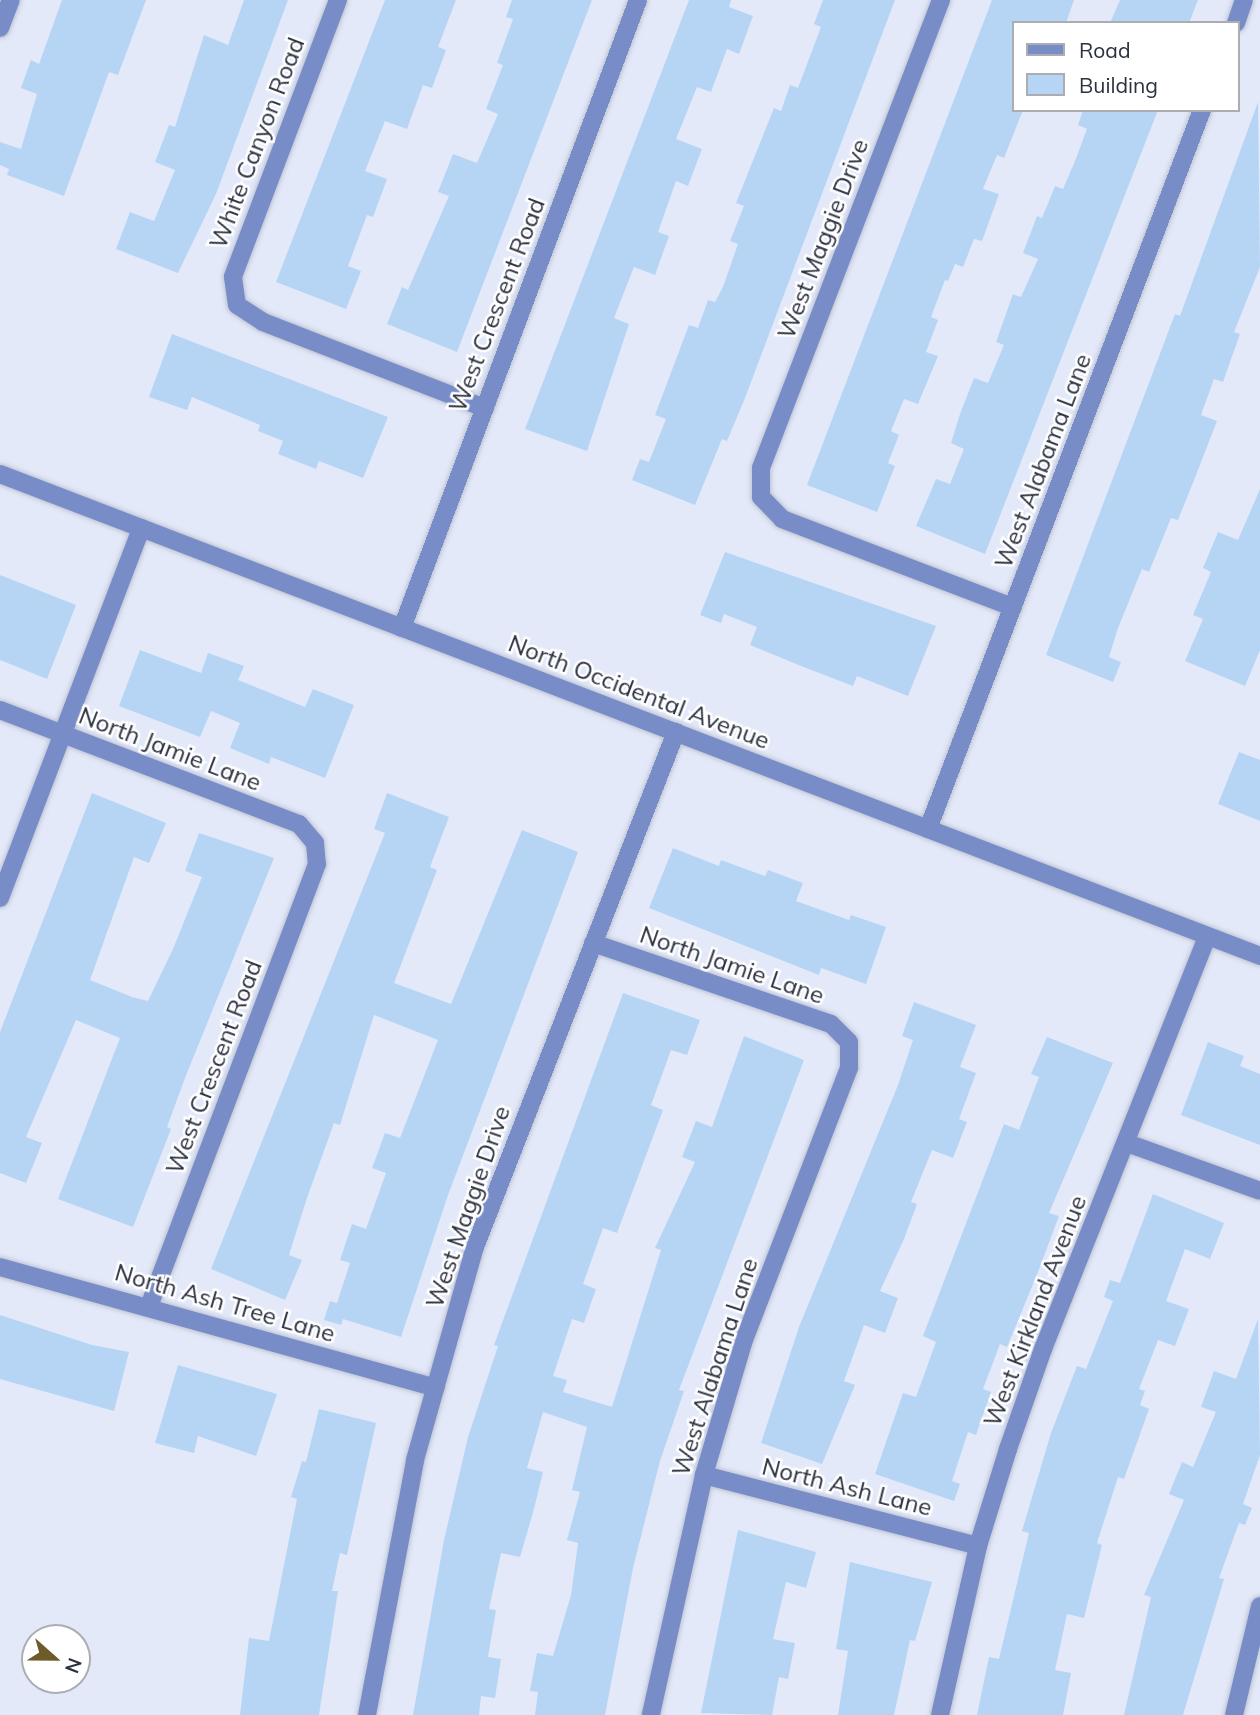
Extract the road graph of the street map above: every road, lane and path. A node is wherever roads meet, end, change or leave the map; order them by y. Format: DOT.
graph roads {
  1 [pos="11,0"];
  2 [pos="338,0"];
  3 [pos="638,0"];
  4 [pos="941,0"];
  5 [pos="1244,0"];
  6 [pos="1237,21"];
  7 [pos="0,28"];
  8 [pos="1201,112"];
  9 [pos="485,408"];
  10 [pos="0,474"];
  11 [pos="141,528"];
  12 [pos="1013,607"];
  13 [pos="402,628"];
  14 [pos="0,710"];
  15 [pos="676,732"];
  16 [pos="62,735"];
  17 [pos="928,829"];
  18 [pos="315,843"];
  19 [pos="0,898"];
  20 [pos="1207,936"];
  21 [pos="593,943"];
  22 [pos="1260,956"];
  23 [pos="849,1042"];
  24 [pos="1127,1143"];
  25 [pos="1260,1191"];
  26 [pos="0,1267"];
  27 [pos="149,1306"];
  28 [pos="435,1388"];
  29 [pos="704,1475"];
  30 [pos="978,1546"];
  31 [pos="1260,1606"];
  32 [pos="367,1715"];
  33 [pos="651,1715"];
  34 [pos="940,1715"];
  35 [pos="1234,1715"];
  1 -- 7 [label="street"];
  2 -- 9 [label="street, White Canyon Road"];
  3 -- 9 [label="street, West Crescent Road"];
  4 -- 12 [label="street, West Maggie Drive"];
  5 -- 6 [label="street"];
  8 -- 12 [label="street, West Alabama Lane"];
  9 -- 13 [label="street, West Crescent Road"];
  10 -- 11 [label="street, North Occidental Avenue"];
  11 -- 13 [label="street, North Occidental Avenue"];
  11 -- 16 [label="street"];
  12 -- 17 [label="street, West Alabama Lane"];
  13 -- 15 [label="street, North Occidental Avenue"];
  14 -- 16 [label="street, North Jamie Lane"];
  15 -- 17 [label="street, North Occidental Avenue"];
  15 -- 21 [label="street, West Maggie Drive"];
  16 -- 18 [label="street, North Jamie Lane"];
  16 -- 19 [label="street"];
  17 -- 20 [label="street, North Occidental Avenue"];
  18 -- 27 [label="street, West Crescent Road"];
  20 -- 22 [label="street, North Occidental Avenue"];
  20 -- 24 [label="street, West Kirkland Avenue"];
  21 -- 23 [label="street, North Jamie Lane"];
  21 -- 28 [label="street, West Maggie Drive"];
  23 -- 29 [label="street, West Alabama Lane"];
  24 -- 25 [label="street"];
  24 -- 30 [label="street, West Kirkland Avenue"];
  26 -- 27 [label="street, North Ash Tree Lane"];
  27 -- 28 [label="street, North Ash Tree Lane"];
  28 -- 32 [label="street, West Maggie Drive"];
  29 -- 30 [label="street, North Ash Lane"];
  29 -- 33 [label="street, West Alabama Lane"];
  30 -- 34 [label="street, West Kirkland Avenue"];
  31 -- 35 [label="street"];
}
